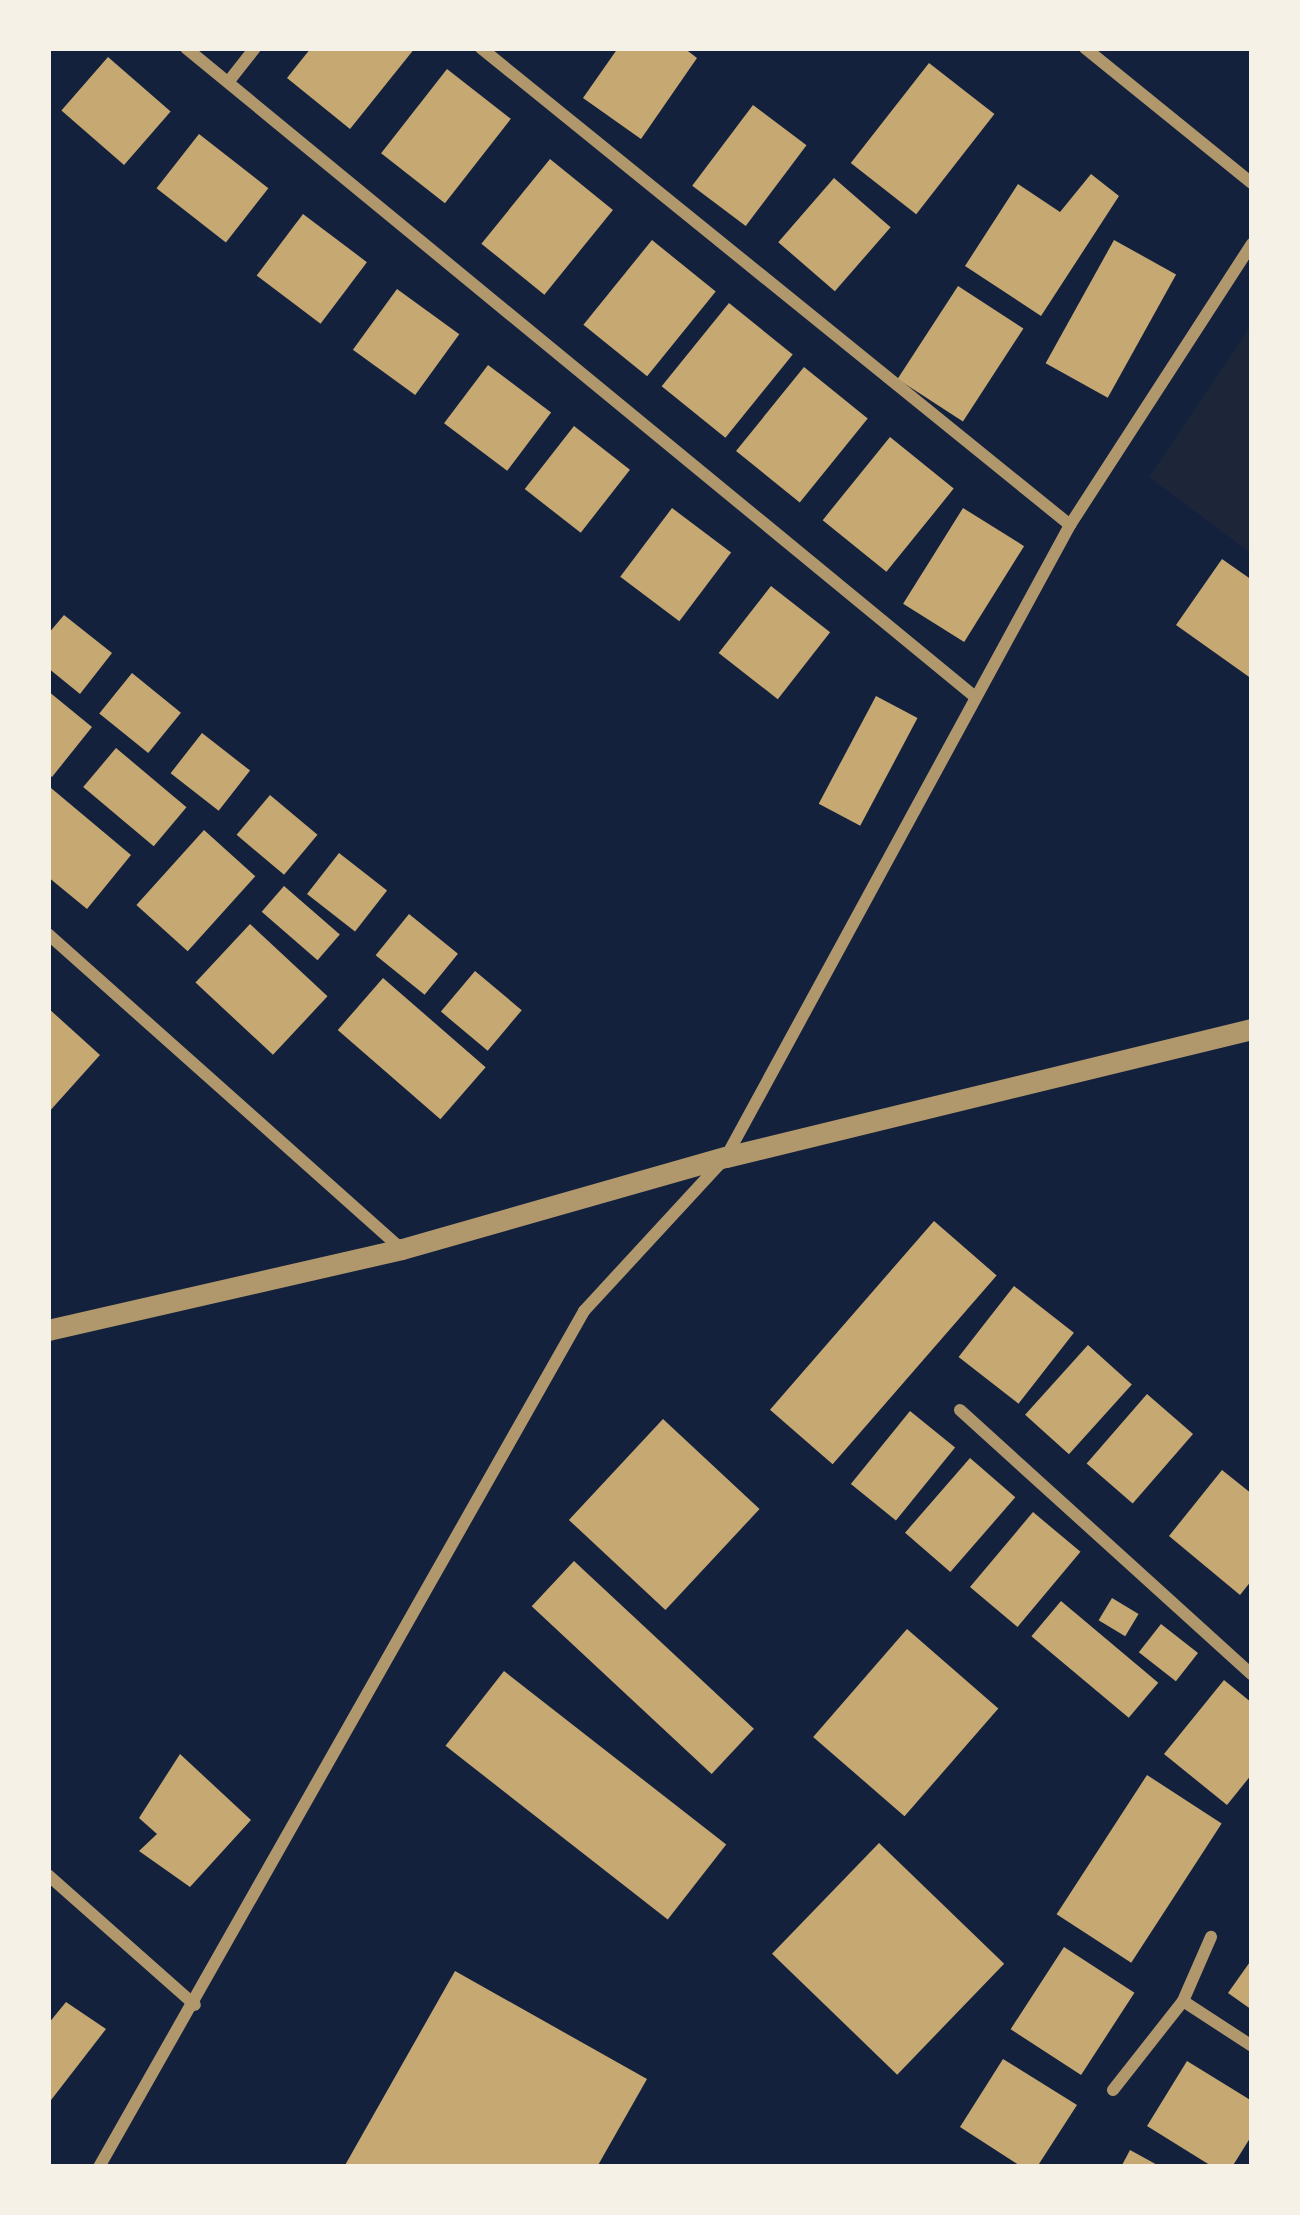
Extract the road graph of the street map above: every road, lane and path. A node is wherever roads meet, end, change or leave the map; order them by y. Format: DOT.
graph roads {
  1 [pos="186,48"];
  2 [pos="255,48"];
  3 [pos="481,48"];
  4 [pos="1085,48"];
  5 [pos="229,80"];
  6 [pos="1252,183"];
  7 [pos="1252,244"];
  8 [pos="1070,525"];
  9 [pos="974,696"];
  10 [pos="48,934"];
  11 [pos="1252,1029"];
  12 [pos="726,1156"];
  13 [pos="402,1250"];
  14 [pos="48,1330"];
  15 [pos="960,1410"];
  16 [pos="1252,1675"];
  17 [pos="48,1876"];
  18 [pos="1211,1937"];
  19 [pos="1183,2001"];
  20 [pos="195,2005"];
  21 [pos="1252,2046"];
  22 [pos="1114,2090"];
  23 [pos="99,2167"];
  1 -- 5 [label="street"];
  2 -- 5 [label="street"];
  3 -- 8 [label="street"];
  4 -- 6 [label="street"];
  5 -- 9 [label="street"];
  7 -- 8 [label="street"];
  8 -- 9 [label="street"];
  9 -- 12 [label="street"];
  10 -- 13 [label="street"];
  11 -- 12 [label="street"];
  12 -- 13 [label="street"];
  12 -- 20 [label="street"];
  13 -- 14 [label="street"];
  15 -- 16 [label="street"];
  17 -- 20 [label="street"];
  18 -- 19 [label="street"];
  19 -- 21 [label="street"];
  19 -- 22 [label="street"];
  20 -- 23 [label="street"];
}
